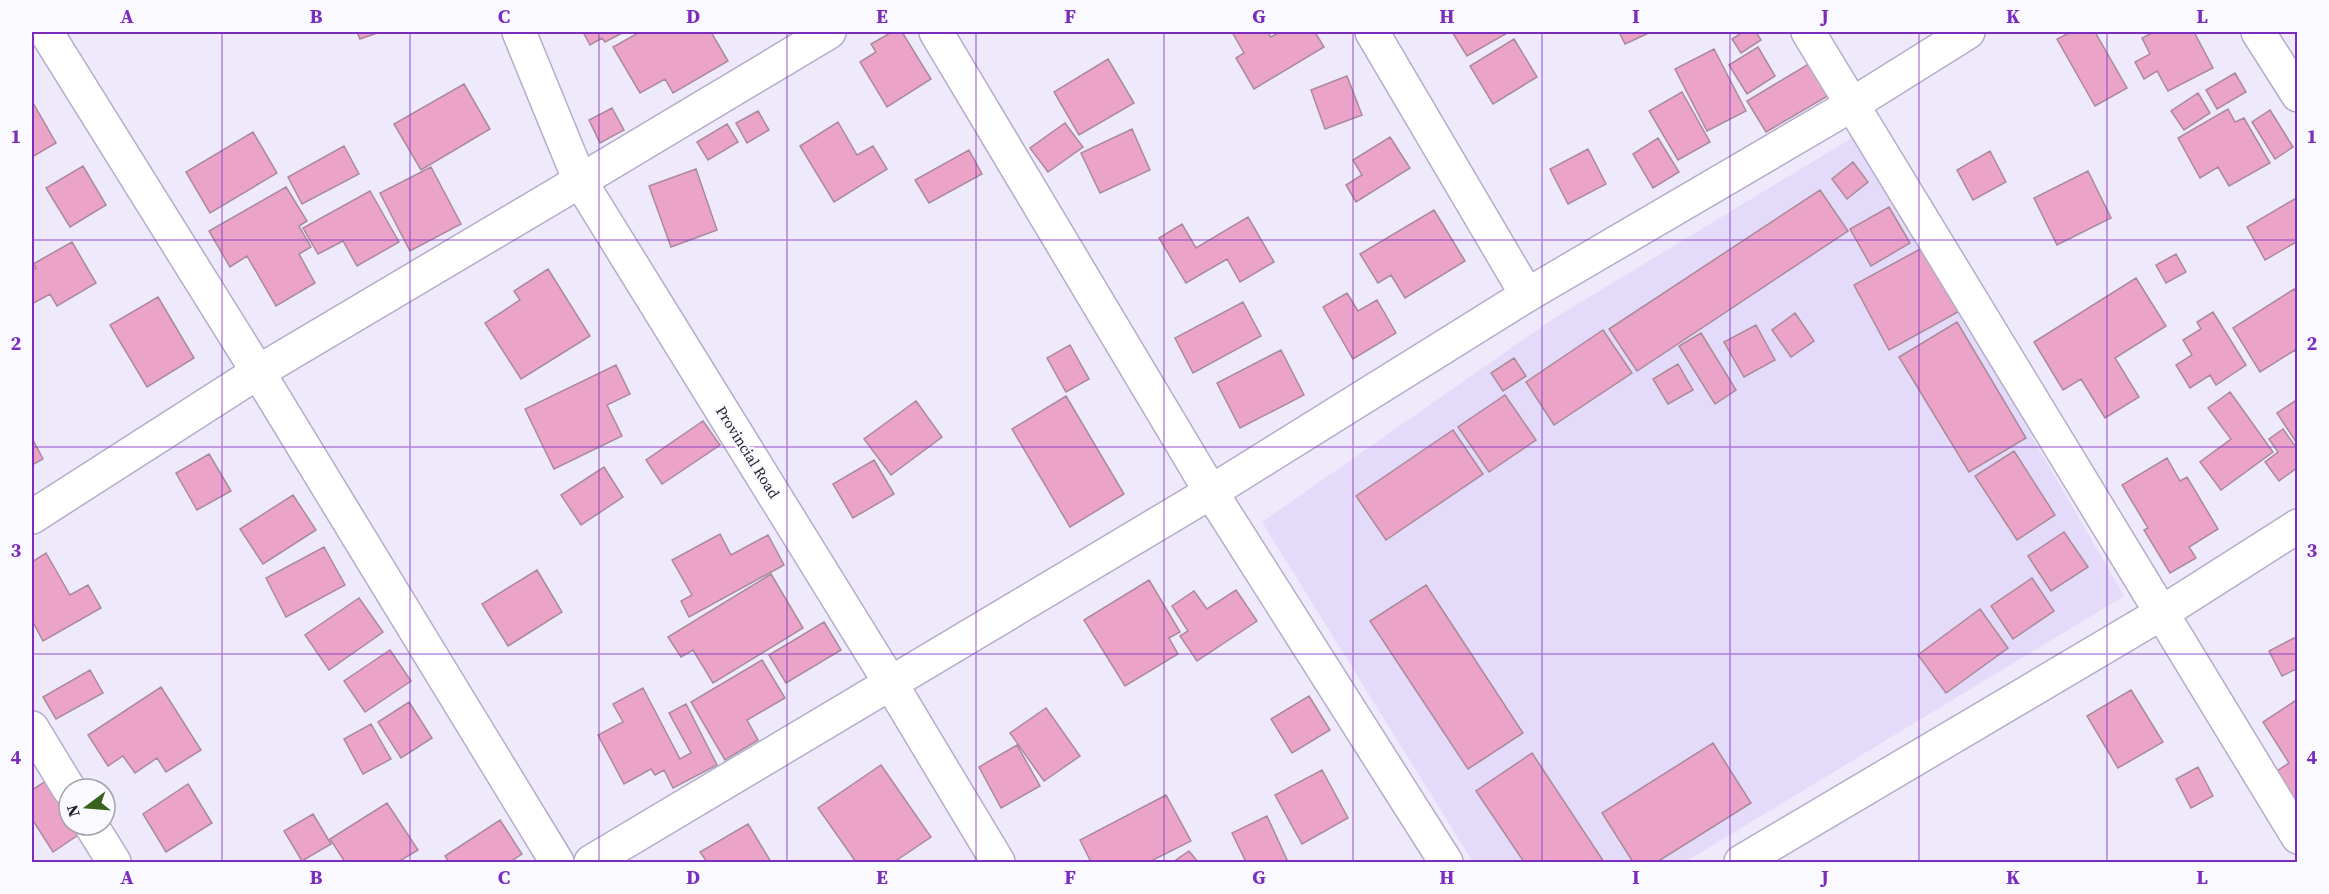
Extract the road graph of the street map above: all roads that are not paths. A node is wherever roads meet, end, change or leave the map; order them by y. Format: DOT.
graph roads {
  1 [pos="46,32"];
  2 [pos="519,32"];
  3 [pos="829,32"];
  4 [pos="936,32"];
  5 [pos="1371,32"];
  6 [pos="1808,32"];
  7 [pos="1968,32"];
  8 [pos="2258,32"];
  9 [pos="2298,95"];
  10 [pos="1853,104"];
  11 [pos="580,182"];
  12 [pos="1527,295"];
  13 [pos="258,372"];
  14 [pos="1211,492"];
  15 [pos="32,517"];
  16 [pos="2298,526"];
  17 [pos="2160,614"];
  18 [pos="891,684"];
  19 [pos="32,728"];
  20 [pos="62,777"];
  21 [pos="98,837"];
  22 [pos="2298,837"];
  23 [pos="114,862"];
  24 [pos="557,862"];
  25 [pos="591,862"];
  26 [pos="998,862"];
  27 [pos="1446,862"];
  28 [pos="1741,862"];
  1 -- 13 [label="street"];
  2 -- 11 [label="street, Provincial Road"];
  3 -- 11 [label="street"];
  4 -- 14 [label="street"];
  5 -- 12 [label="street"];
  6 -- 10 [label="street"];
  7 -- 10 [label="street"];
  8 -- 9 [label="street"];
  10 -- 12 [label="street"];
  10 -- 17 [label="street"];
  11 -- 13 [label="street"];
  11 -- 18 [label="street, Provincial Road"];
  12 -- 14 [label="street"];
  13 -- 15 [label="street"];
  13 -- 24 [label="street"];
  14 -- 18 [label="street"];
  14 -- 27 [label="street"];
  16 -- 17 [label="street"];
  17 -- 22 [label="street"];
  17 -- 28 [label="street"];
  18 -- 25 [label="street"];
  18 -- 26 [label="street, Provincial Road"];
  19 -- 20 [label="street"];
  21 -- 23 [label="street"];
}
